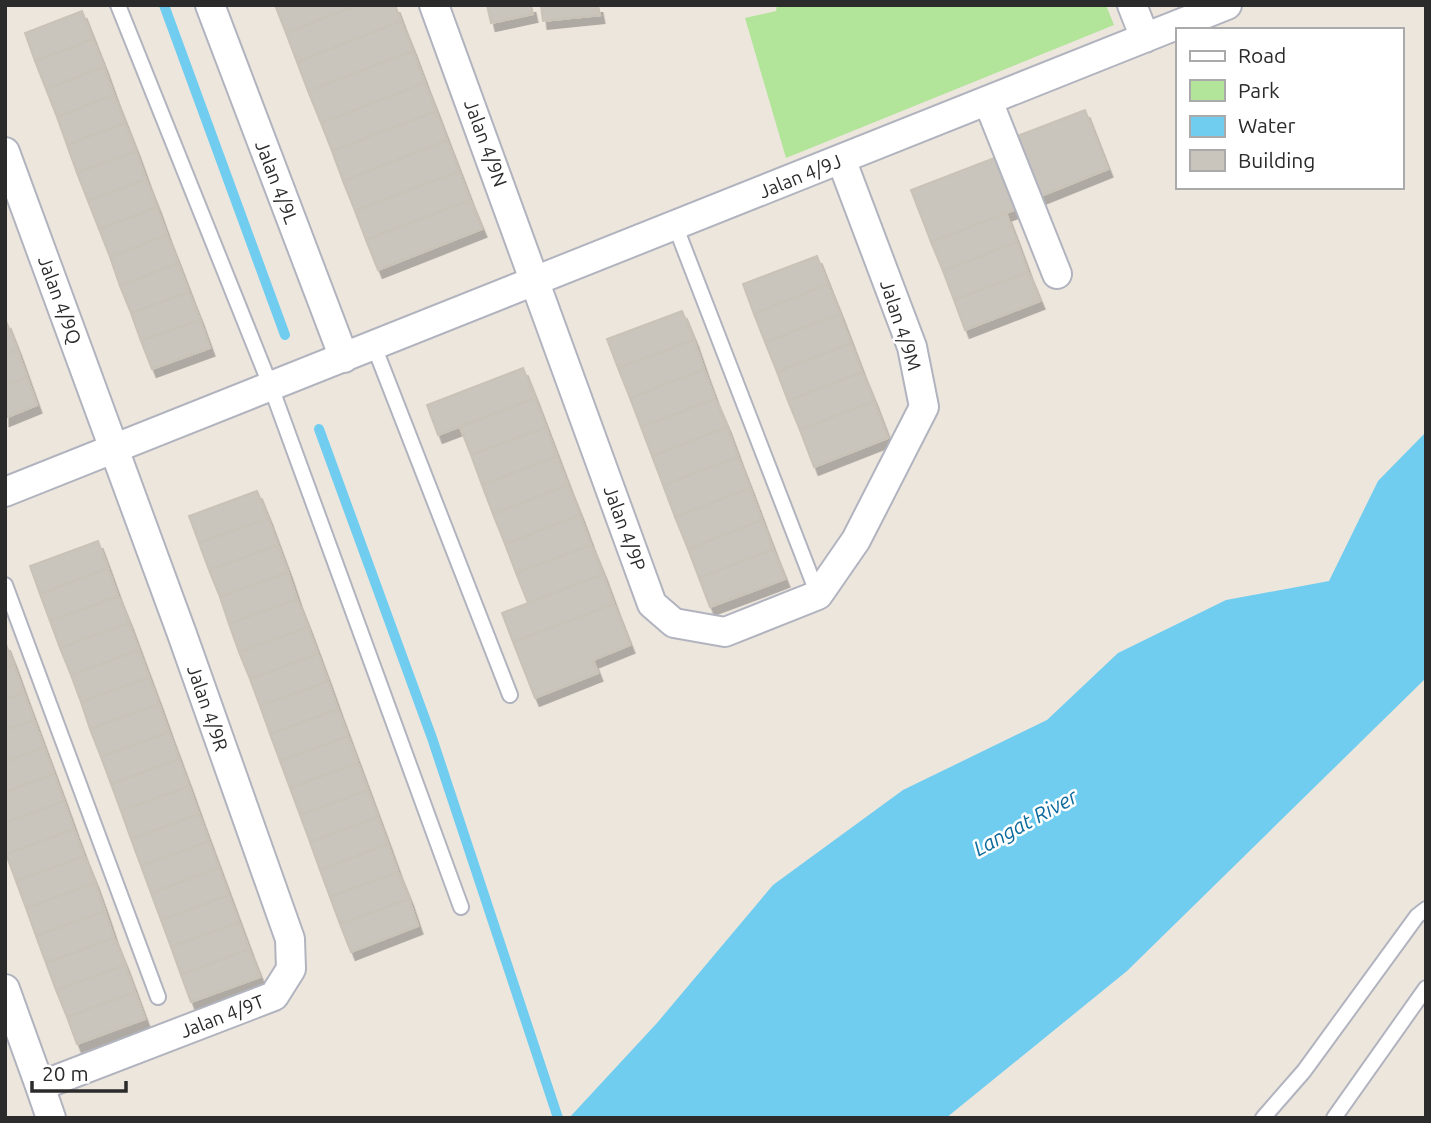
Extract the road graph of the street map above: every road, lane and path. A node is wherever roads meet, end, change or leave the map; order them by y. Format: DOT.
graph roads {
  1 [pos="118,5"];
  2 [pos="210,5"];
  3 [pos="434,5"];
  4 [pos="1132,5"];
  5 [pos="1227,5"];
  6 [pos="1145,38"];
  7 [pos="988,101"];
  8 [pos="5,152"];
  9 [pos="841,159"];
  10 [pos="675,225"];
  11 [pos="1057,274"];
  12 [pos="537,281"];
  13 [pos="374,346"];
  14 [pos="344,358"];
  15 [pos="271,387"];
  16 [pos="115,449"];
  17 [pos="5,492"];
  18 [pos="5,585"];
  19 [pos="818,595"];
  20 [pos="510,695"];
  21 [pos="461,907"];
  22 [pos="1426,909"];
  23 [pos="291,969"];
  24 [pos="5,989"];
  25 [pos="1426,989"];
  26 [pos="158,997"];
  27 [pos="40,1086"];
  28 [pos="51,1118"];
  29 [pos="1263,1118"];
  30 [pos="1334,1118"];
  1 -- 15 [label="lane"];
  2 -- 14 [label="street, Jalan 4/9L"];
  3 -- 12 [label="street, Jalan 4/9N"];
  4 -- 6 [label="street"];
  5 -- 6 [label="street, Jalan 4/9J"];
  6 -- 7 [label="street, Jalan 4/9J"];
  7 -- 9 [label="street, Jalan 4/9J"];
  7 -- 11 [label="street"];
  8 -- 16 [label="street, Jalan 4/9Q"];
  9 -- 10 [label="street, Jalan 4/9J"];
  9 -- 19 [label="street, Jalan 4/9M"];
  10 -- 12 [label="street, Jalan 4/9J"];
  10 -- 19 [label="lane"];
  12 -- 13 [label="street, Jalan 4/9J"];
  12 -- 19 [label="street, Jalan 4/9P"];
  13 -- 14 [label="street"];
  13 -- 20 [label="lane"];
  14 -- 15 [label="street"];
  15 -- 16 [label="street"];
  15 -- 21 [label="lane"];
  16 -- 17 [label="street"];
  16 -- 23 [label="street, Jalan 4/9R"];
  18 -- 26 [label="lane"];
  22 -- 29 [label="lane"];
  23 -- 27 [label="street, Jalan 4/9T"];
  24 -- 27 [label="street"];
  25 -- 30 [label="lane"];
  27 -- 28 [label="street"];
}
